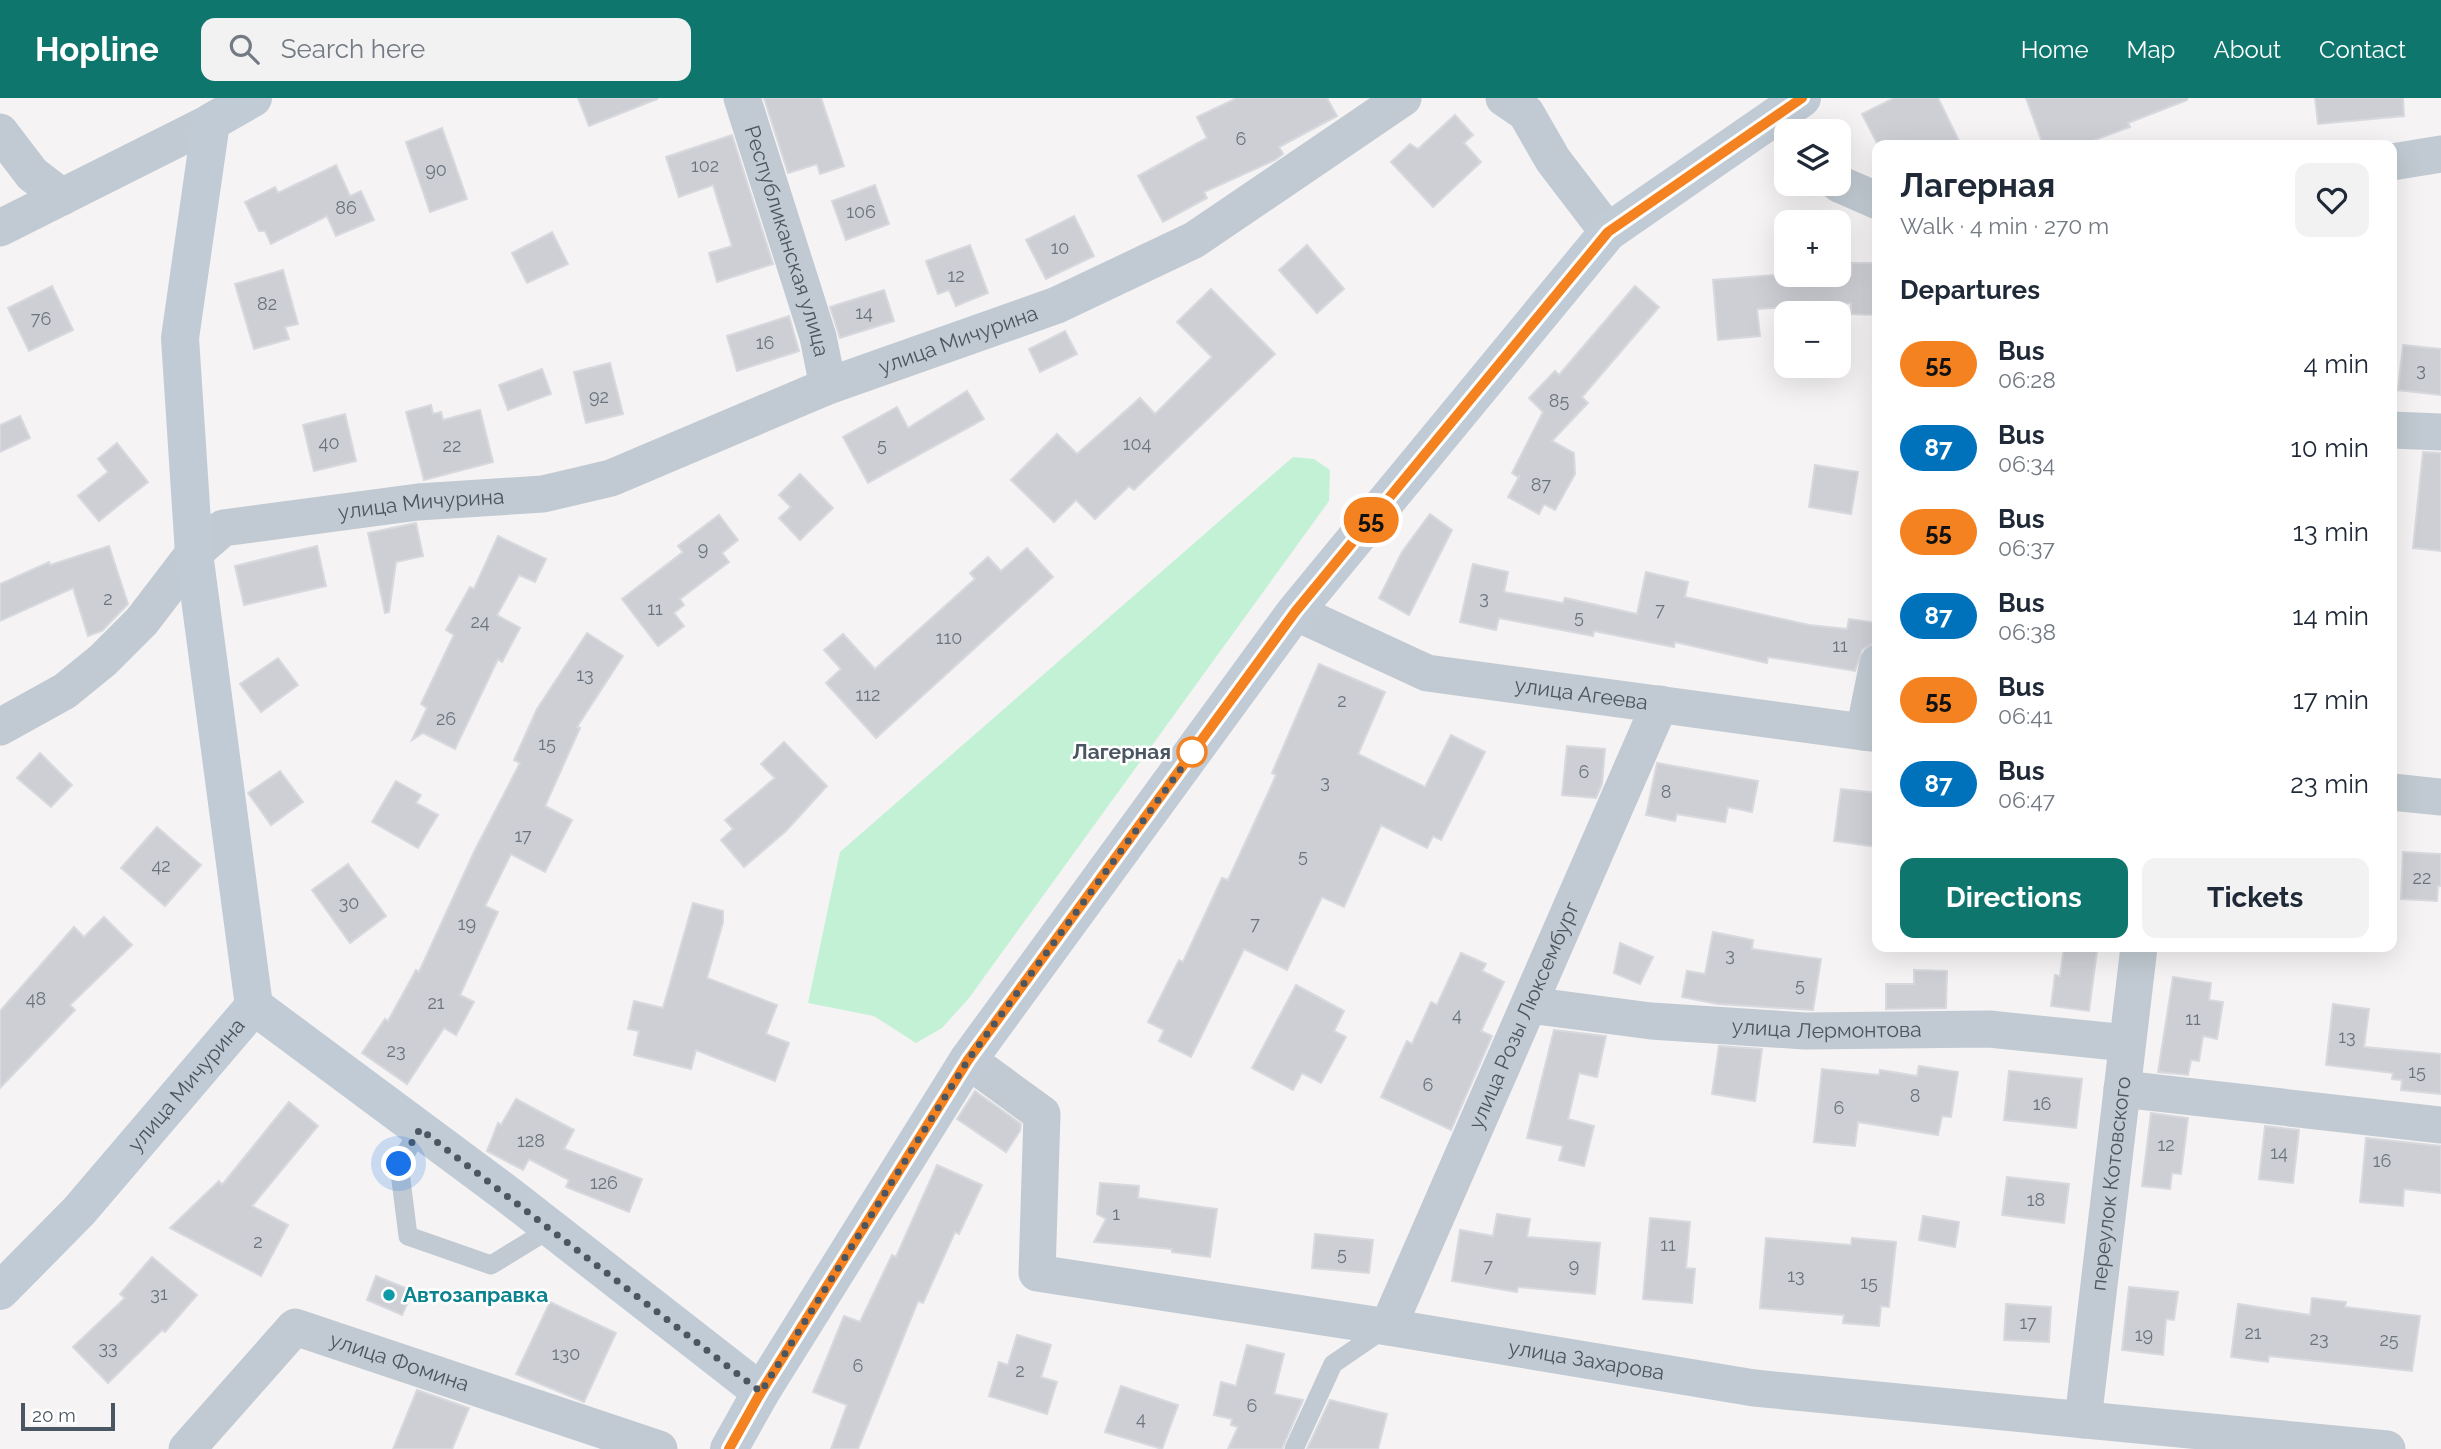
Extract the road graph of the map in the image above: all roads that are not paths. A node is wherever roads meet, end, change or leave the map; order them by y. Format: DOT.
graph roads {
  1 [pos="253,98"];
  2 [pos="742,98"];
  3 [pos="1403,98"];
  4 [pos="1504,98"];
  5 [pos="1802,98"];
  6 [pos="1784,119"];
  7 [pos="211,122"];
  8 [pos="1774,130"];
  9 [pos="0,132"];
  10 [pos="2441,155"];
  11 [pos="2397,161"];
  12 [pos="1851,189"];
  13 [pos="62,197"];
  14 [pos="1872,198"];
  15 [pos="0,228"];
  16 [pos="1608,232"];
  17 [pos="828,386"];
  18 [pos="2397,430"];
  19 [pos="2441,432"];
  20 [pos="194,553"];
  21 [pos="1295,612"];
  22 [pos="1660,705"];
  23 [pos="0,727"];
  24 [pos="1871,733"];
  25 [pos="2397,793"];
  26 [pos="2441,797"];
  27 [pos="2139,952"];
  28 [pos="1528,1005"];
  29 [pos="254,1006"];
  30 [pos="2127,1043"];
  31 [pos="968,1060"];
  32 [pos="2122,1089"];
  33 [pos="2441,1125"];
  34 [pos="420,1129"];
  35 [pos="550,1229"];
  36 [pos="0,1291"];
  37 [pos="1388,1326"];
  38 [pos="761,1392"];
  39 [pos="2083,1420"];
  40 [pos="187,1449"];
  41 [pos="659,1449"];
  42 [pos="729,1449"];
  43 [pos="1294,1449"];
  44 [pos="2388,1449"];
  1 -- 7 [label="street"];
  2 -- 17 [label="street, Республиканская улица"];
  3 -- 17 [label="street, улица Мичурина"];
  4 -- 16 [label="street"];
  5 -- 6 [label="street"];
  7 -- 13 [label="street"];
  7 -- 20 [label="street"];
  8 -- 16 [label="street"];
  9 -- 13 [label="street"];
  10 -- 11 [label="street"];
  12 -- 14 [label="street"];
  13 -- 15 [label="street"];
  16 -- 21 [label="street"];
  17 -- 20 [label="street, улица Мичурина"];
  18 -- 19 [label="street"];
  20 -- 23 [label="street"];
  20 -- 29 [label="street, улица Мичурина"];
  21 -- 22 [label="street, улица Агеева"];
  21 -- 31 [label="street"];
  22 -- 24 [label="street, улица Агеева"];
  22 -- 28 [label="street, улица Розы Люксембург"];
  25 -- 26 [label="street"];
  27 -- 30 [label="street, переулок Котовского"];
  28 -- 30 [label="street, улица Лермонтова"];
  28 -- 37 [label="street, улица Розы Люксембург"];
  29 -- 34 [label="street"];
  29 -- 36 [label="street, улица Мичурина"];
  30 -- 32 [label="street, переулок Котовского"];
  31 -- 37 [label="street, улица Захарова"];
  31 -- 38 [label="street"];
  32 -- 33 [label="street"];
  32 -- 39 [label="street, переулок Котовского"];
  34 -- 35 [label="street"];
  34 -- 35 [label="lane"];
  35 -- 38 [label="street"];
  37 -- 39 [label="street, улица Захарова"];
  37 -- 43 [label="lane"];
  38 -- 42 [label="street"];
  39 -- 44 [label="street, улица Захарова"];
  40 -- 41 [label="street, улица Фомина"];
}
